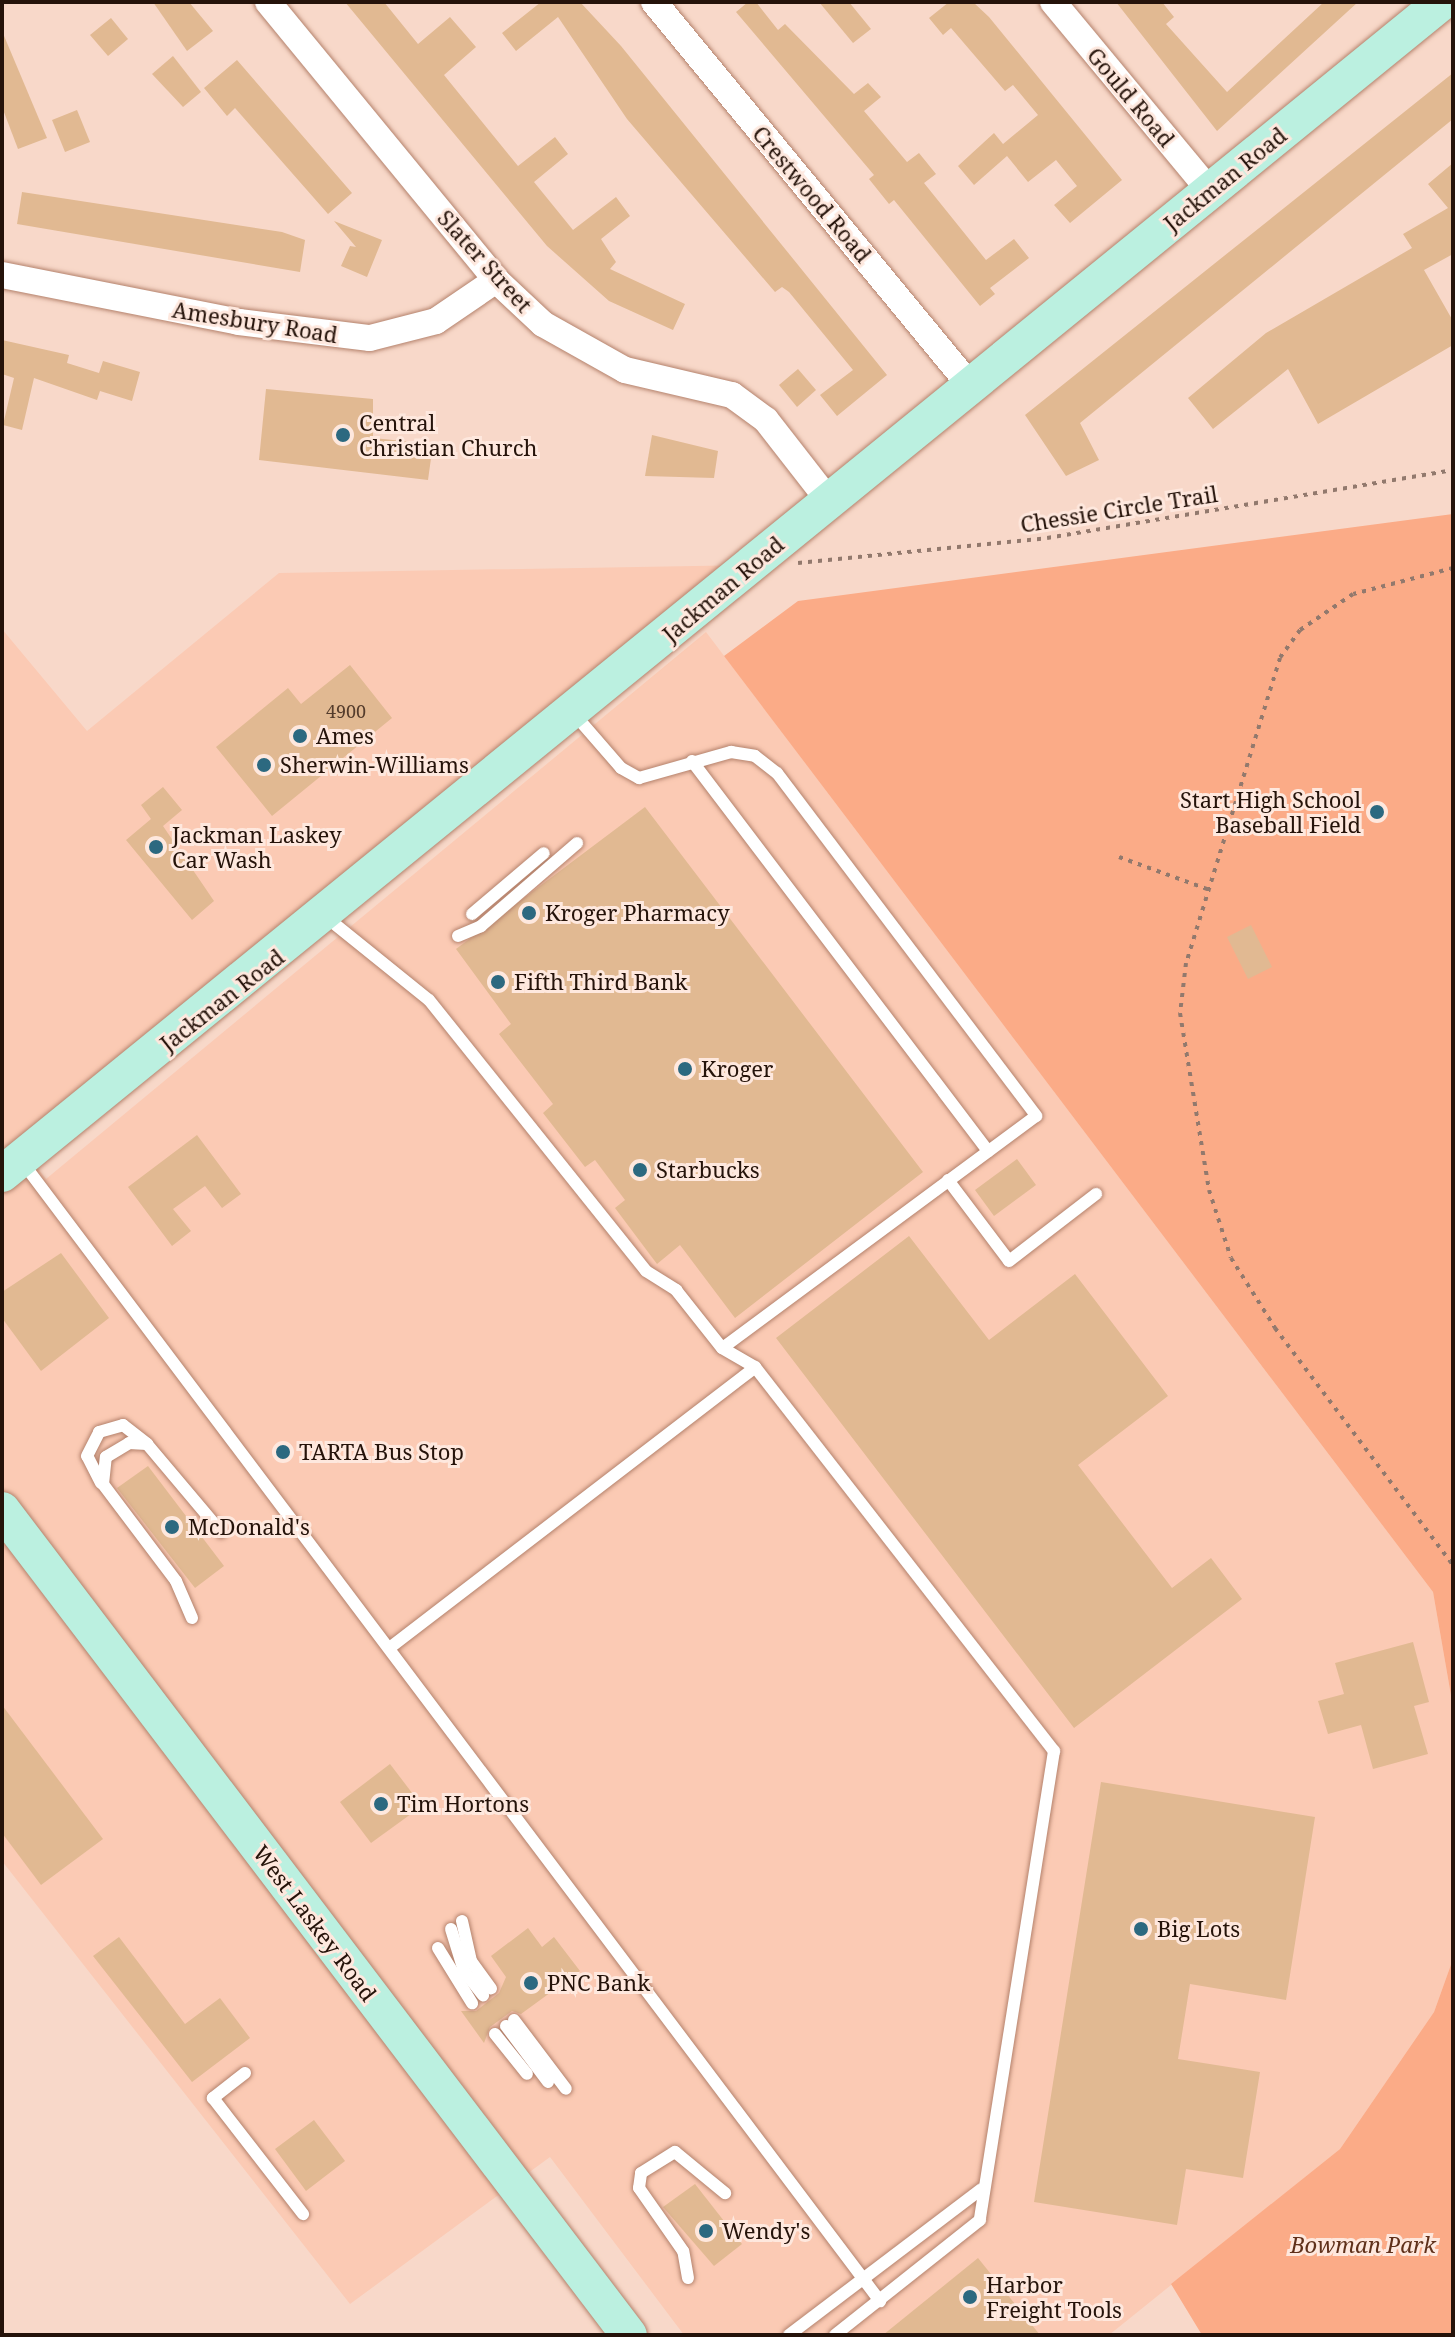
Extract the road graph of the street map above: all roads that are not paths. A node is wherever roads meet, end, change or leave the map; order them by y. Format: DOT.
graph roads {
  1 [pos="268,2"];
  2 [pos="654,2"];
  3 [pos="1053,2"];
  4 [pos="1440,3"];
  5 [pos="1210,191"];
  6 [pos="2,275"];
  7 [pos="496,280"];
  8 [pos="970,385"];
  9 [pos="829,501"];
  10 [pos="575,715"];
  11 [pos="692,761"];
  12 [pos="577,843"];
  13 [pos="544,853"];
  14 [pos="472,914"];
  15 [pos="326,917"];
  16 [pos="458,936"];
  17 [pos="988,1151"];
  18 [pos="11,1167"];
  19 [pos="948,1180"];
  20 [pos="1096,1194"];
  21 [pos="722,1348"];
  22 [pos="755,1367"];
  23 [pos="147,1444"];
  24 [pos="103,1484"];
  25 [pos="2,1510"];
  26 [pos="221,1532"];
  27 [pos="192,1618"];
  28 [pos="392,1646"];
  29 [pos="457,1925"];
  30 [pos="438,1948"];
  31 [pos="505,2026"];
  32 [pos="245,2073"];
  33 [pos="527,2074"];
  34 [pos="548,2082"];
  35 [pos="566,2089"];
  36 [pos="981,2189"];
  37 [pos="725,2193"];
  38 [pos="303,2214"];
  39 [pos="688,2278"];
  40 [pos="863,2279"];
  41 [pos="880,2301"];
  42 [pos="629,2335"];
  43 [pos="789,2335"];
  44 [pos="835,2335"];
  1 -- 7 [label="street, Slater Street"];
  2 -- 8 [label="street, Crestwood Road"];
  3 -- 5 [label="street, Gould Road"];
  4 -- 5 [label="main road, Jackman Road"];
  5 -- 8 [label="main road, Jackman Road"];
  6 -- 7 [label="street, Amesbury Road"];
  7 -- 9 [label="street, Slater Street"];
  8 -- 9 [label="main road, Jackman Road"];
  9 -- 10 [label="main road, Jackman Road"];
  10 -- 11 [label="lane"];
  10 -- 15 [label="main road, Jackman Road"];
  11 -- 17 [label="lane"];
  11 -- 17 [label="lane"];
  12 -- 16 [label="lane"];
  13 -- 14 [label="lane"];
  15 -- 18 [label="main road, Jackman Road"];
  15 -- 21 [label="lane"];
  17 -- 19 [label="lane"];
  18 -- 28 [label="lane"];
  19 -- 20 [label="lane"];
  19 -- 21 [label="lane"];
  21 -- 22 [label="lane"];
  22 -- 28 [label="lane"];
  22 -- 36 [label="lane"];
  23 -- 24 [label="lane"];
  23 -- 24 [label="lane"];
  23 -- 26 [label="lane"];
  24 -- 27 [label="lane"];
  25 -- 42 [label="main road, West Laskey Road"];
  28 -- 40 [label="lane"];
  29 -- 30 [label="lane"];
  31 -- 33 [label="lane"];
  31 -- 34 [label="lane"];
  31 -- 35 [label="lane"];
  32 -- 38 [label="lane"];
  36 -- 40 [label="lane"];
  36 -- 41 [label="lane"];
  37 -- 39 [label="lane"];
  40 -- 41 [label="lane"];
  40 -- 43 [label="lane"];
  41 -- 44 [label="lane"];
}
